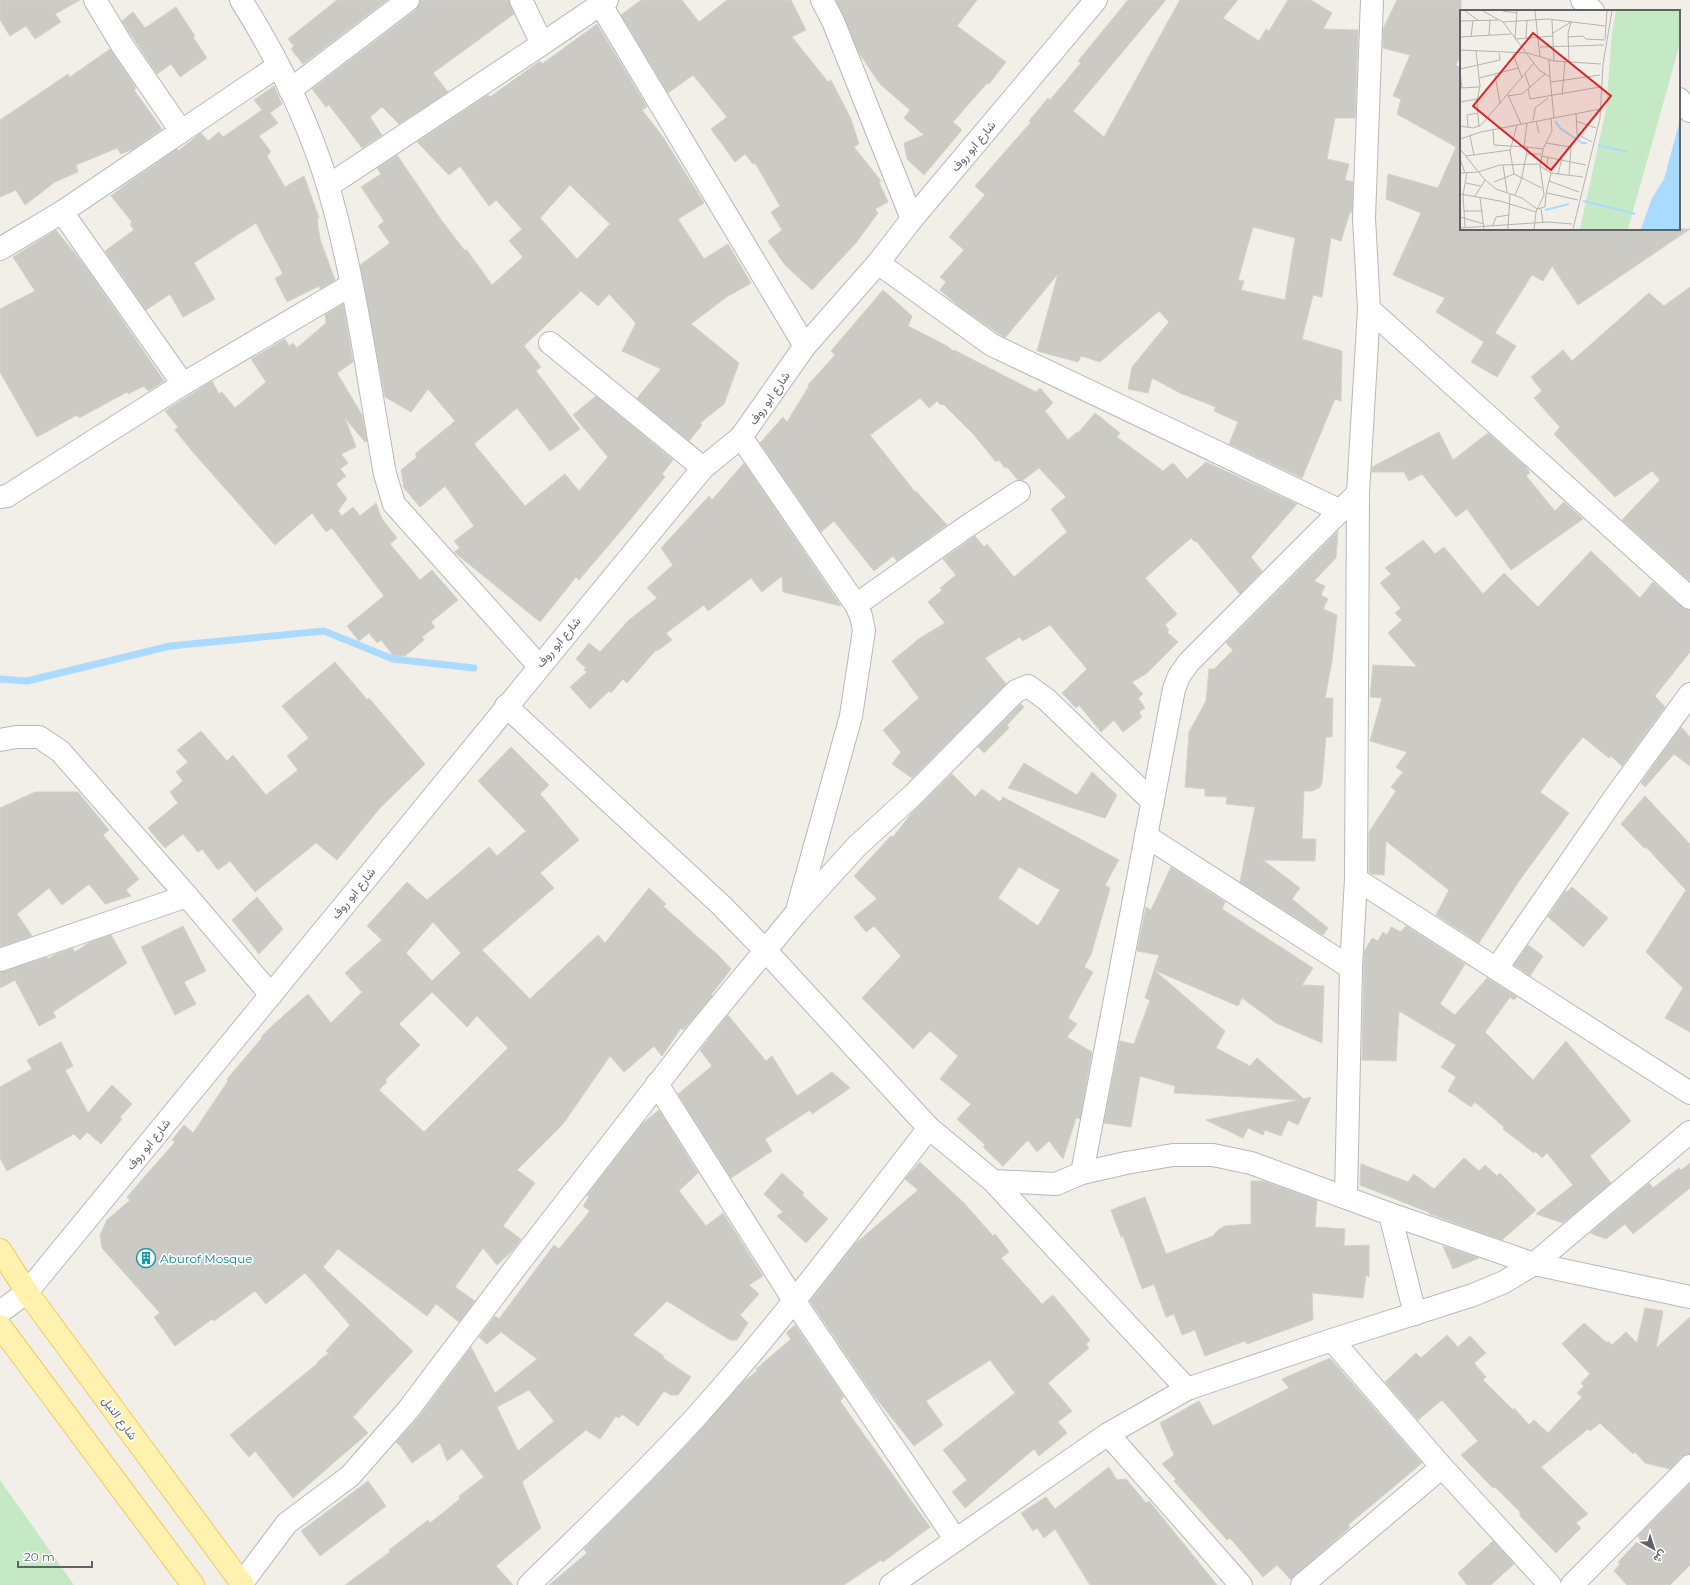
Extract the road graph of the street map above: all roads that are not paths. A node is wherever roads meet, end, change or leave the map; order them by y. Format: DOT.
graph roads {
  1 [pos="95,0"];
  2 [pos="241,0"];
  3 [pos="408,0"];
  4 [pos="522,0"];
  5 [pos="822,0"];
  6 [pos="1096,0"];
  7 [pos="1372,0"];
  8 [pos="1582,0"];
  9 [pos="604,2"];
  10 [pos="1592,10"];
  11 [pos="542,44"];
  12 [pos="278,66"];
  13 [pos="290,90"];
  14 [pos="1680,101"];
  15 [pos="1690,111"];
  16 [pos="181,131"];
  17 [pos="328,186"];
  18 [pos="62,212"];
  19 [pos="912,219"];
  20 [pos="0,249"];
  21 [pos="878,262"];
  22 [pos="351,285"];
  23 [pos="1369,309"];
  24 [pos="550,343"];
  25 [pos="806,346"];
  26 [pos="183,384"];
  27 [pos="741,437"];
  28 [pos="703,468"];
  29 [pos="1019,492"];
  30 [pos="1358,493"];
  31 [pos="0,497"];
  32 [pos="1341,511"];
  33 [pos="1690,598"];
  34 [pos="856,605"];
  35 [pos="539,666"];
  36 [pos="1690,694"];
  37 [pos="506,706"];
  38 [pos="0,740"];
  39 [pos="1152,802"];
  40 [pos="1146,836"];
  41 [pos="1356,879"];
  42 [pos="187,896"];
  43 [pos="797,912"];
  44 [pos="765,950"];
  45 [pos="0,960"];
  46 [pos="1351,968"];
  47 [pos="1497,968"];
  48 [pos="271,995"];
  49 [pos="657,1084"];
  50 [pos="1690,1093"];
  51 [pos="929,1128"];
  52 [pos="1690,1132"];
  53 [pos="1082,1173"];
  54 [pos="993,1181"];
  55 [pos="1346,1197"];
  56 [pos="1390,1214"];
  57 [pos="0,1250"];
  58 [pos="1534,1264"];
  59 [pos="27,1292"];
  60 [pos="1690,1296"];
  61 [pos="795,1302"];
  62 [pos="0,1312"];
  63 [pos="1415,1314"];
  64 [pos="0,1326"];
  65 [pos="1332,1340"];
  66 [pos="1187,1389"];
  67 [pos="1108,1434"];
  68 [pos="1690,1466"];
  69 [pos="1442,1467"];
  70 [pos="956,1540"];
  71 [pos="243,1584"];
  72 [pos="894,1584"];
  73 [pos="193,1585"];
  74 [pos="529,1585"];
  75 [pos="1241,1585"];
  76 [pos="1302,1585"];
  77 [pos="1550,1585"];
  78 [pos="1572,1585"];
  1 -- 16 [label="street"];
  2 -- 12 [label="street"];
  3 -- 13 [label="street"];
  4 -- 11 [label="street"];
  5 -- 19 [label="street"];
  6 -- 19 [label="street, شارع ابو روف"];
  7 -- 23 [label="street"];
  8 -- 10 [label="street"];
  9 -- 11 [label="street"];
  9 -- 25 [label="street"];
  11 -- 17 [label="street"];
  12 -- 13 [label="street"];
  12 -- 16 [label="street"];
  13 -- 17 [label="street"];
  14 -- 15 [label="street"];
  16 -- 18 [label="street"];
  17 -- 22 [label="street"];
  18 -- 20 [label="street"];
  18 -- 26 [label="street"];
  19 -- 21 [label="street, شارع ابو روف"];
  21 -- 25 [label="street, شارع ابو روف"];
  21 -- 32 [label="street"];
  22 -- 26 [label="street"];
  22 -- 35 [label="street"];
  23 -- 30 [label="street"];
  23 -- 33 [label="street"];
  24 -- 28 [label="street"];
  25 -- 27 [label="street, شارع ابو روف"];
  26 -- 31 [label="street"];
  27 -- 28 [label="street, شارع ابو روف"];
  27 -- 34 [label="street"];
  28 -- 35 [label="street, شارع ابو روف"];
  29 -- 34 [label="street"];
  30 -- 32 [label="street"];
  30 -- 41 [label="street"];
  32 -- 39 [label="street"];
  34 -- 43 [label="street"];
  35 -- 37 [label="street, شارع ابو روف"];
  36 -- 47 [label="street"];
  37 -- 44 [label="street"];
  37 -- 48 [label="street, شارع ابو روف"];
  38 -- 42 [label="street"];
  39 -- 40 [label="street"];
  39 -- 43 [label="street"];
  40 -- 46 [label="street"];
  40 -- 53 [label="street"];
  41 -- 46 [label="street"];
  41 -- 47 [label="street"];
  42 -- 45 [label="street"];
  42 -- 48 [label="street"];
  43 -- 44 [label="street"];
  44 -- 49 [label="street"];
  44 -- 51 [label="street"];
  46 -- 55 [label="street"];
  47 -- 50 [label="street"];
  48 -- 59 [label="street, شارع ابو روف"];
  49 -- 61 [label="street"];
  49 -- 71 [label="street"];
  51 -- 54 [label="street"];
  51 -- 61 [label="street"];
  52 -- 58 [label="street"];
  53 -- 54 [label="street"];
  53 -- 55 [label="street"];
  54 -- 66 [label="street"];
  55 -- 56 [label="street"];
  56 -- 58 [label="street"];
  56 -- 63 [label="street"];
  57 -- 59 [label="main road, شارع النيل"];
  58 -- 60 [label="street"];
  58 -- 63 [label="street"];
  59 -- 62 [label="street, شارع ابو روف"];
  59 -- 71 [label="main road, شارع النيل"];
  61 -- 70 [label="street"];
  61 -- 74 [label="street"];
  63 -- 65 [label="street"];
  64 -- 73 [label="main road"];
  65 -- 66 [label="street"];
  65 -- 69 [label="street"];
  66 -- 67 [label="street"];
  67 -- 70 [label="street"];
  67 -- 75 [label="street"];
  68 -- 78 [label="street"];
  69 -- 76 [label="street"];
  69 -- 77 [label="street"];
  70 -- 72 [label="street"];
}
